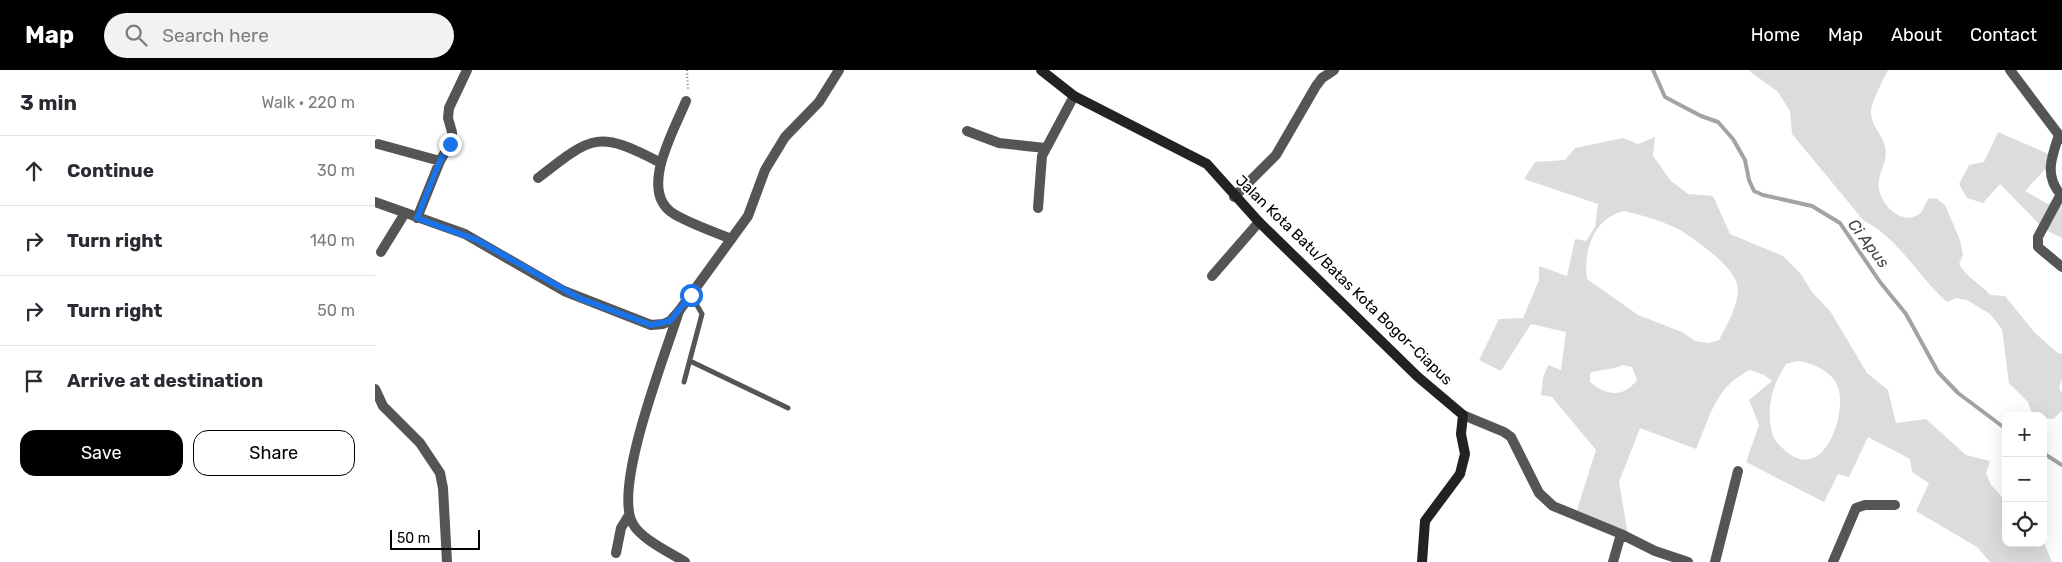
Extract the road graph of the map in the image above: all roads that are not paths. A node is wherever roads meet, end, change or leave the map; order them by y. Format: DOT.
graph roads {
  1 [pos="467,70"];
  2 [pos="839,70"];
  3 [pos="1041,70"];
  4 [pos="1334,70"];
  5 [pos="2010,70"];
  6 [pos="1074,96"];
  7 [pos="686,101"];
  8 [pos="967,132"];
  9 [pos="2060,137"];
  10 [pos="379,144"];
  11 [pos="1045,148"];
  12 [pos="440,161"];
  13 [pos="661,163"];
  14 [pos="539,178"];
  15 [pos="2061,195"];
  16 [pos="1234,197"];
  17 [pos="375,202"];
  18 [pos="1038,208"];
  19 [pos="405,213"];
  20 [pos="417,218"];
  21 [pos="1259,222"];
  22 [pos="731,239"];
  23 [pos="381,252"];
  24 [pos="2062,267"];
  25 [pos="1212,276"];
  26 [pos="691,295"];
  27 [pos="679,311"];
  28 [pos="690,361"];
  29 [pos="684,382"];
  30 [pos="375,389"];
  31 [pos="788,408"];
  32 [pos="1463,415"];
  33 [pos="1738,471"];
  34 [pos="1895,505"];
  35 [pos="629,515"];
  36 [pos="1621,534"];
  37 [pos="616,553"];
  38 [pos="447,562"];
  39 [pos="685,562"];
  40 [pos="1422,562"];
  41 [pos="1613,562"];
  42 [pos="1688,562"];
  43 [pos="1715,562"];
  44 [pos="1833,562"];
  1 -- 12 [label="street"];
  2 -- 22 [label="street"];
  3 -- 6 [label="main road, Jalan Kota Batu/Batas Kota Bogor–Ciapus"];
  4 -- 16 [label="street"];
  5 -- 9 [label="street"];
  6 -- 11 [label="street"];
  6 -- 16 [label="main road, Jalan Kota Batu/Batas Kota Bogor–Ciapus"];
  7 -- 13 [label="street"];
  8 -- 11 [label="street"];
  9 -- 15 [label="street"];
  10 -- 12 [label="street"];
  11 -- 18 [label="street"];
  12 -- 20 [label="street"];
  13 -- 14 [label="street"];
  13 -- 22 [label="street"];
  15 -- 24 [label="street"];
  16 -- 21 [label="main road, Jalan Kota Batu/Batas Kota Bogor–Ciapus"];
  17 -- 19 [label="street"];
  19 -- 20 [label="street"];
  19 -- 23 [label="street"];
  20 -- 27 [label="street"];
  21 -- 25 [label="street"];
  21 -- 32 [label="main road, Jalan Kota Batu/Batas Kota Bogor–Ciapus"];
  22 -- 26 [label="street"];
  26 -- 27 [label="street"];
  26 -- 28 [label="lane"];
  27 -- 35 [label="street"];
  28 -- 29 [label="lane"];
  28 -- 31 [label="lane"];
  30 -- 38 [label="street"];
  32 -- 36 [label="street"];
  32 -- 40 [label="main road"];
  33 -- 43 [label="street"];
  34 -- 44 [label="street"];
  35 -- 37 [label="street"];
  35 -- 39 [label="street"];
  36 -- 41 [label="street"];
  36 -- 42 [label="street"];
}
